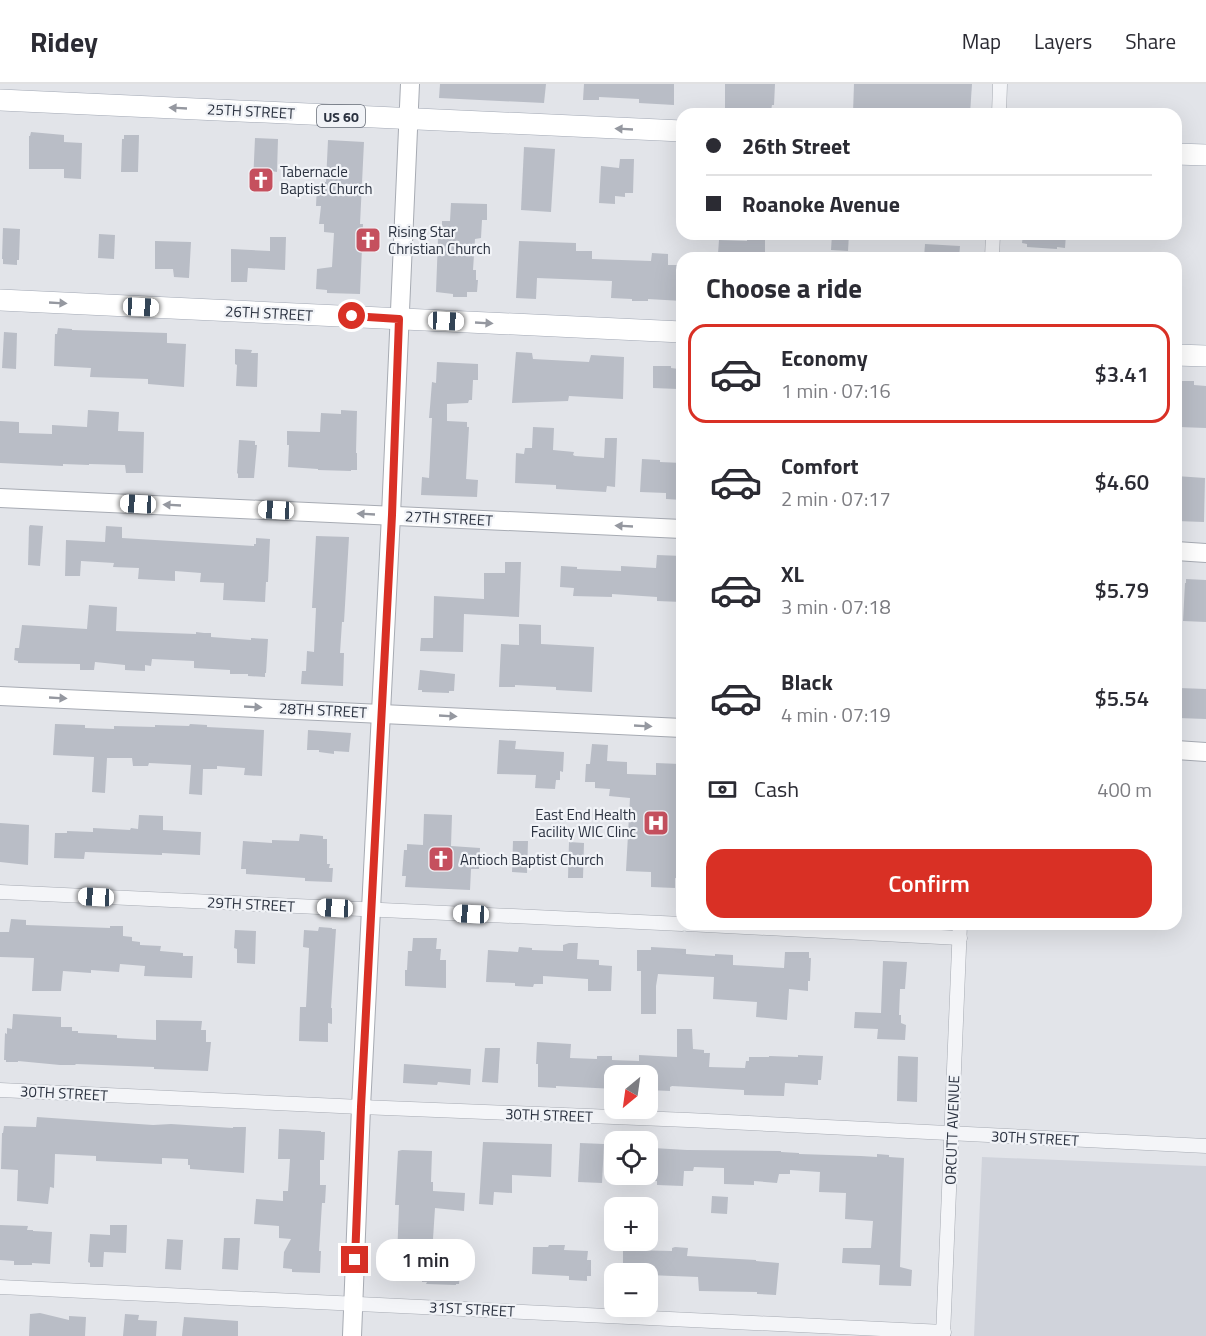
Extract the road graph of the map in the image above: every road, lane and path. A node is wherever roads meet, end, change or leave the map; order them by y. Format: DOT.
graph roads {
  1 [pos="410,84"];
  2 [pos="1000,84"];
  3 [pos="0,100"];
  4 [pos="999,108"];
  5 [pos="408,119"];
  6 [pos="676,131"];
  7 [pos="1182,154"];
  8 [pos="1206,155"];
  9 [pos="0,300"];
  10 [pos="399,319"];
  11 [pos="676,332"];
  12 [pos="1182,355"];
  13 [pos="1206,356"];
  14 [pos="0,498"];
  15 [pos="392,515"];
  16 [pos="676,528"];
  17 [pos="1182,551"];
  18 [pos="1206,553"];
  19 [pos="0,696"];
  20 [pos="381,713"];
  21 [pos="676,728"];
  22 [pos="1182,750"];
  23 [pos="1206,752"];
  24 [pos="0,892"];
  25 [pos="372,910"];
  26 [pos="676,924"];
  27 [pos="921,930"];
  28 [pos="960,931"];
  29 [pos="0,1090"];
  30 [pos="361,1107"];
  31 [pos="952,1134"];
  32 [pos="1206,1146"];
  33 [pos="0,1287"];
  34 [pos="353,1304"];
  35 [pos="943,1334"];
  36 [pos="352,1336"];
  1 -- 5 [label="main road"];
  2 -- 4 [label="street"];
  5 -- 3 [label="main road, 25TH STREET / US 60, one-way"];
  6 -- 5 [label="main road, 25TH STREET / US 60, one-way"];
  5 -- 10 [label="main road"];
  7 -- 8 [label="main road"];
  9 -- 10 [label="main road, 26TH STREET, one-way"];
  10 -- 11 [label="main road, 26TH STREET, one-way"];
  10 -- 15 [label="main road"];
  12 -- 13 [label="main road"];
  15 -- 14 [label="main road, 27TH STREET, one-way"];
  16 -- 15 [label="main road, 27TH STREET, one-way"];
  15 -- 20 [label="main road"];
  17 -- 18 [label="main road"];
  19 -- 20 [label="main road, 28TH STREET, one-way"];
  20 -- 21 [label="main road, 28TH STREET, one-way"];
  20 -- 25 [label="main road"];
  22 -- 23 [label="main road"];
  24 -- 25 [label="street, 29TH STREET"];
  25 -- 26 [label="street, 29TH STREET"];
  25 -- 30 [label="main road"];
  27 -- 28 [label="street, 29TH STREET"];
  28 -- 31 [label="street, ORCUTT AVENUE"];
  29 -- 30 [label="street, 30TH STREET"];
  30 -- 31 [label="street, 30TH STREET"];
  30 -- 34 [label="main road"];
  31 -- 32 [label="street, 30TH STREET"];
  31 -- 35 [label="street, ORCUTT AVENUE"];
  33 -- 34 [label="street, 31ST STREET"];
  34 -- 35 [label="street, 31ST STREET"];
  34 -- 36 [label="main road"];
}
